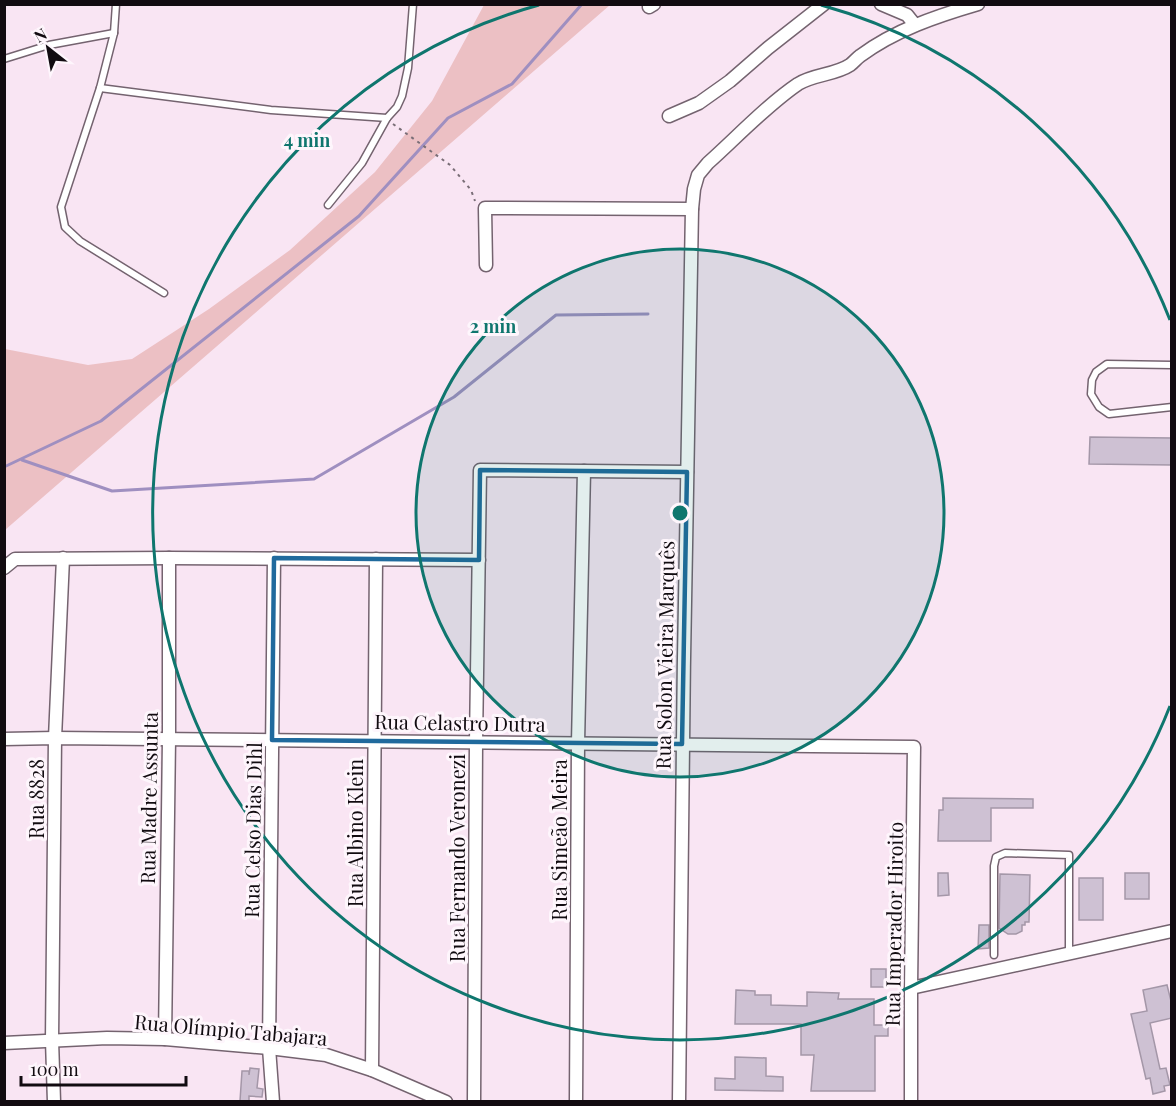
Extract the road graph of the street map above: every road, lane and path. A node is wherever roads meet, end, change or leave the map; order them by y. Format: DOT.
graph roads {
  1 [pos="116,4"];
  2 [pos="413,4"];
  3 [pos="824,4"];
  4 [pos="881,4"];
  5 [pos="978,4"];
  6 [pos="915,25"];
  7 [pos="114,33"];
  8 [pos="4,59"];
  9 [pos="100,88"];
  10 [pos="669,116"];
  11 [pos="387,118"];
  12 [pos="328,205"];
  13 [pos="476,209"];
  14 [pos="692,209"];
  15 [pos="486,265"];
  16 [pos="164,292"];
  17 [pos="1172,365"];
  18 [pos="1172,407"];
  19 [pos="584,471"];
  20 [pos="687,472"];
  21 [pos="63,558"];
  22 [pos="169,558"];
  23 [pos="274,558"];
  24 [pos="376,559"];
  25 [pos="479,560"];
  26 [pos="4,568"];
  27 [pos="55,738"];
  28 [pos="4,739"];
  29 [pos="168,739"];
  30 [pos="272,740"];
  31 [pos="374,741"];
  32 [pos="476,742"];
  33 [pos="578,743"];
  34 [pos="682,744"];
  35 [pos="914,747"];
  36 [pos="1172,931"];
  37 [pos="1069,954"];
  38 [pos="994,955"];
  39 [pos="911,988"];
  40 [pos="165,1039"];
  41 [pos="52,1040"];
  42 [pos="4,1042"];
  43 [pos="269,1048"];
  44 [pos="372,1070"];
  45 [pos="54,1101"];
  46 [pos="273,1101"];
  47 [pos="446,1101"];
  48 [pos="474,1101"];
  49 [pos="576,1101"];
  50 [pos="680,1101"];
  51 [pos="911,1101"];
  1 -- 7 [label="lane"];
  2 -- 11 [label="lane"];
  3 -- 10 [label="street"];
  4 -- 6 [label="street"];
  5 -- 6 [label="street, Rua Solon Vieira Marquês"];
  6 -- 14 [label="street, Rua Solon Vieira Marquês"];
  7 -- 8 [label="lane"];
  7 -- 9 [label="lane"];
  9 -- 11 [label="lane"];
  9 -- 16 [label="lane"];
  11 -- 12 [label="lane"];
  11 -- 13 [label="path"];
  14 -- 15 [label="street"];
  14 -- 20 [label="street, Rua Solon Vieira Marquês"];
  17 -- 18 [label="lane"];
  19 -- 20 [label="street"];
  19 -- 25 [label="street, Rua Fernando Veronezi"];
  19 -- 33 [label="street, Rua Simeão Meira"];
  20 -- 34 [label="street, Rua Solon Vieira Marquês"];
  21 -- 22 [label="street"];
  21 -- 26 [label="street"];
  21 -- 27 [label="street, Rua 8828"];
  22 -- 23 [label="street"];
  22 -- 29 [label="street, Rua Madre Assunta"];
  23 -- 24 [label="street"];
  23 -- 30 [label="street, Rua Celso Dias Dihl"];
  24 -- 25 [label="street"];
  24 -- 31 [label="street, Rua Albino Klein"];
  25 -- 32 [label="street, Rua Fernando Veronezi"];
  27 -- 28 [label="street, Rua Celastro Dutra"];
  27 -- 29 [label="street, Rua Celastro Dutra"];
  27 -- 41 [label="street, Rua 8828"];
  29 -- 30 [label="street, Rua Celastro Dutra"];
  29 -- 40 [label="street, Rua Madre Assunta"];
  30 -- 31 [label="street, Rua Celastro Dutra"];
  30 -- 43 [label="street, Rua Celso Dias Dihl"];
  31 -- 32 [label="street, Rua Celastro Dutra"];
  31 -- 44 [label="street, Rua Albino Klein"];
  32 -- 33 [label="street, Rua Celastro Dutra"];
  32 -- 48 [label="street, Rua Fernando Veronezi"];
  33 -- 34 [label="street, Rua Celastro Dutra"];
  33 -- 49 [label="street, Rua Simeão Meira"];
  34 -- 35 [label="street, Rua Celastro Dutra"];
  34 -- 50 [label="street, Rua Solon Vieira Marquês"];
  35 -- 39 [label="street, Rua Imperador Hiroito"];
  36 -- 37 [label="street"];
  37 -- 38 [label="lane"];
  37 -- 39 [label="street"];
  39 -- 51 [label="street, Rua Imperador Hiroito"];
  40 -- 41 [label="street, Rua Olímpio Tabajara"];
  40 -- 43 [label="street, Rua Olímpio Tabajara"];
  41 -- 42 [label="street, Rua Olímpio Tabajara"];
  41 -- 45 [label="street, Rua 8828"];
  43 -- 44 [label="street, Rua Olímpio Tabajara"];
  43 -- 46 [label="street, Rua Celso Dias Dihl"];
  44 -- 47 [label="street, Rua Olímpio Tabajara"];
}
